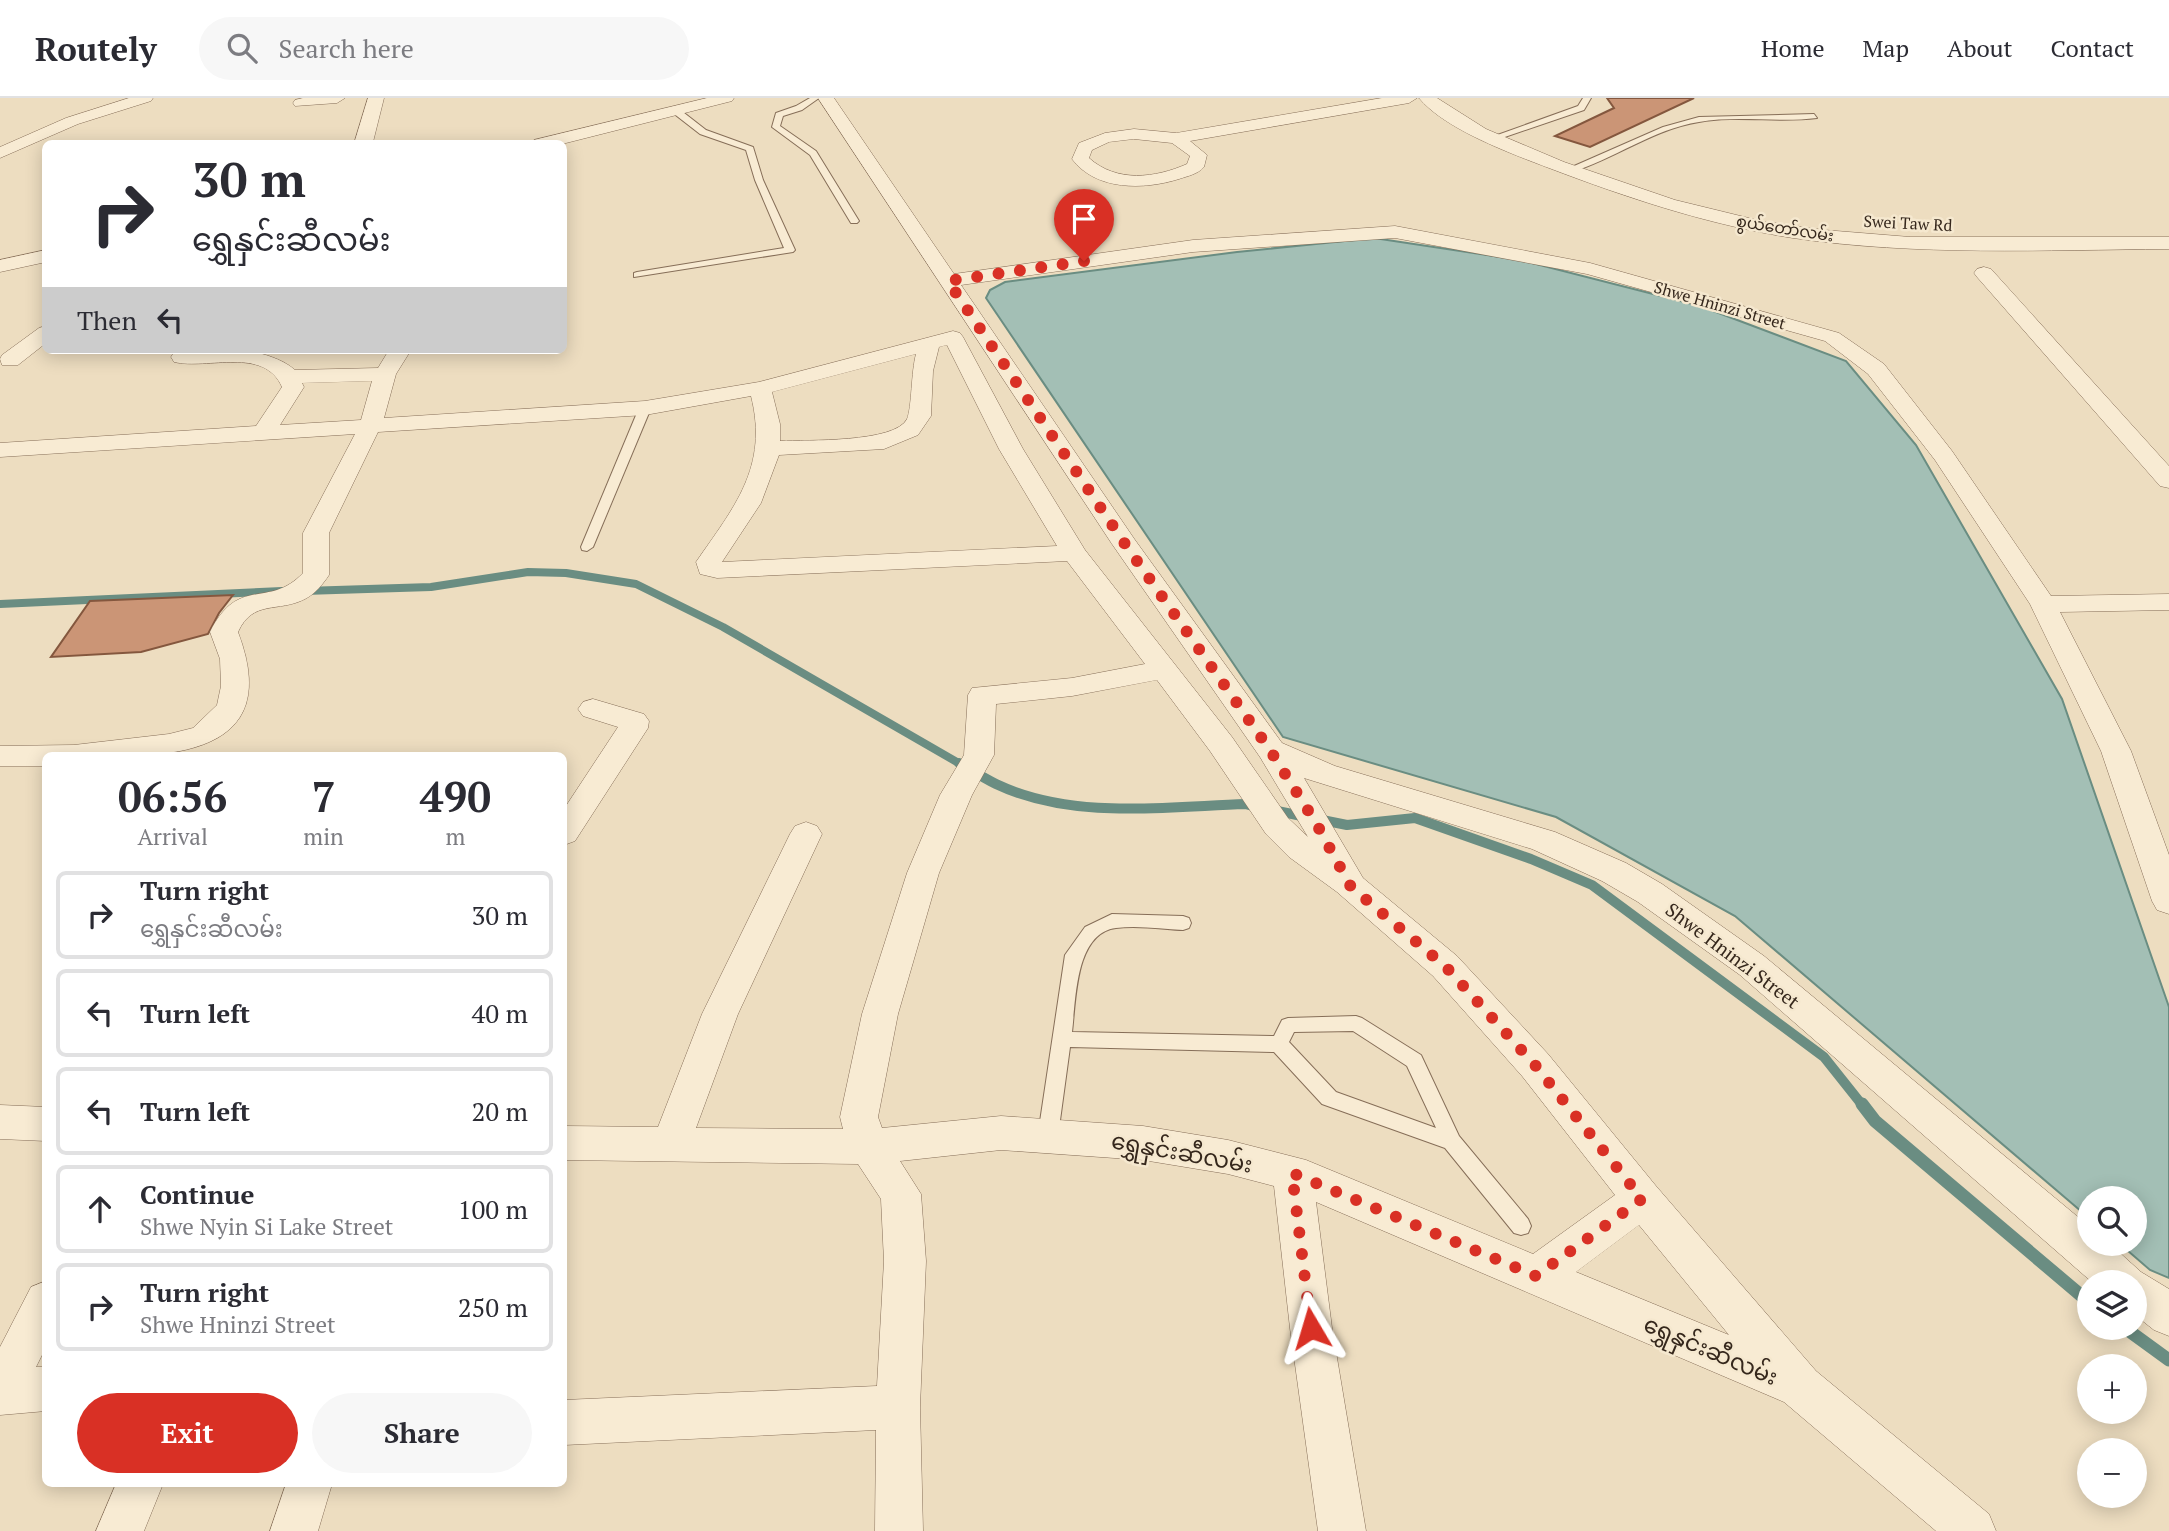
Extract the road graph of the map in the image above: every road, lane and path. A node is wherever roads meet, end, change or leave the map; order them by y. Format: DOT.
graph roads {
  1 [pos="145,98"];
  2 [pos="337,98"];
  3 [pos="376,98"];
  4 [pos="726,98"];
  5 [pos="815,98"];
  6 [pos="826,98"];
  7 [pos="1409,98"];
  8 [pos="1427,98"];
  9 [pos="1587,98"];
  10 [pos="301,103"];
  11 [pos="676,111"];
  12 [pos="1814,116"];
  13 [pos="1495,118"];
  14 [pos="1520,130"];
  15 [pos="1176,138"];
  16 [pos="1493,138"];
  17 [pos="366,140"];
  18 [pos="556,140"];
  19 [pos="0,153"];
  20 [pos="1593,162"];
  21 [pos="1569,170"];
  22 [pos="1715,209"];
  23 [pos="1836,219"];
  24 [pos="854,221"];
  25 [pos="1915,224"];
  26 [pos="1979,226"];
  27 [pos="2018,226"];
  28 [pos="1930,242"];
  29 [pos="2169,243"];
  30 [pos="42,257"];
  31 [pos="0,266"];
  32 [pos="1984,274"];
  33 [pos="637,275"];
  34 [pos="948,281"];
  35 [pos="42,335"];
  36 [pos="929,344"];
  37 [pos="397,354"];
  38 [pos="183,357"];
  39 [pos="285,363"];
  40 [pos="3,365"];
  41 [pos="385,373"];
  42 [pos="760,388"];
  43 [pos="645,408"];
  44 [pos="371,424"];
  45 [pos="265,431"];
  46 [pos="768,449"];
  47 [pos="0,450"];
  48 [pos="2169,481"];
  49 [pos="587,547"];
  50 [pos="1074,553"];
  51 [pos="2169,602"];
  52 [pos="2043,604"];
  53 [pos="1162,670"];
  54 [pos="593,709"];
  55 [pos="1270,750"];
  56 [pos="100,752"];
  57 [pos="42,755"];
  58 [pos="0,756"];
  59 [pos="567,828"];
  60 [pos="806,834"];
  61 [pos="1351,887"];
  62 [pos="2169,901"];
  63 [pos="1183,923"];
  64 [pos="1062,1039"];
  65 [pos="1279,1044"];
  66 [pos="0,1122"];
  67 [pos="42,1124"];
  68 [pos="1048,1135"];
  69 [pos="1452,1142"];
  70 [pos="567,1143"];
  71 [pos="670,1146"];
  72 [pos="869,1147"];
  73 [pos="1292,1173"];
  74 [pos="1642,1199"];
  75 [pos="1521,1226"];
  76 [pos="2109,1270"];
  77 [pos="1536,1276"];
  78 [pos="2147,1299"];
  79 [pos="42,1309"];
  80 [pos="2169,1315"];
  81 [pos="1800,1387"];
  82 [pos="42,1389"];
  83 [pos="1,1392"];
  84 [pos="898,1407"];
  85 [pos="567,1423"];
  86 [pos="139,1487"];
  87 [pos="308,1487"];
  88 [pos="120,1531"];
  89 [pos="294,1531"];
  90 [pos="899,1531"];
  91 [pos="1342,1531"];
  92 [pos="1972,1531"];
  1 -- 19 [label="street"];
  2 -- 10 [label="street"];
  3 -- 17 [label="street"];
  4 -- 11 [label="street"];
  5 -- 24 [label="lane"];
  6 -- 34 [label="street"];
  7 -- 15 [label="street"];
  8 -- 16 [label="street, စွယ်တော်လမ်း"];
  9 -- 14 [label="lane"];
  11 -- 18 [label="street"];
  11 -- 33 [label="lane"];
  12 -- 20 [label="lane"];
  13 -- 14 [label="street, Swei Taw Rd"];
  14 -- 16 [label="lane"];
  14 -- 20 [label="street, Swei Taw Rd"];
  15 -- 15 [label="street"];
  16 -- 21 [label="street, စွယ်တော်လမ်း"];
  20 -- 21 [label="lane"];
  20 -- 22 [label="street, Swei Taw Rd"];
  21 -- 22 [label="street, စွယ်တော်လမ်း"];
  22 -- 23 [label="street, Swei Taw Rd"];
  22 -- 28 [label="street, စွယ်တော်လမ်း"];
  25 -- 28 [label="street"];
  26 -- 27 [label="street, Swei Taw Rd"];
  28 -- 29 [label="street, စွယ်တော်လမ်း"];
  30 -- 31 [label="street"];
  32 -- 48 [label="street"];
  34 -- 52 [label="street, Shwe Hninzi Street"];
  34 -- 55 [label="street"];
  35 -- 40 [label="street"];
  36 -- 42 [label="street"];
  36 -- 46 [label="street"];
  36 -- 50 [label="street"];
  37 -- 41 [label="street"];
  38 -- 39 [label="street"];
  39 -- 41 [label="street"];
  39 -- 45 [label="street"];
  41 -- 44 [label="street"];
  42 -- 43 [label="street"];
  42 -- 46 [label="street"];
  43 -- 44 [label="street"];
  43 -- 49 [label="lane"];
  44 -- 45 [label="street"];
  44 -- 56 [label="street"];
  45 -- 47 [label="street"];
  46 -- 50 [label="street"];
  50 -- 53 [label="street"];
  51 -- 52 [label="street"];
  52 -- 62 [label="street, Shwe Hninzi Street"];
  53 -- 61 [label="street"];
  53 -- 72 [label="street"];
  54 -- 59 [label="street"];
  55 -- 61 [label="street"];
  55 -- 76 [label="street, Shwe Hninzi Street"];
  57 -- 58 [label="street"];
  60 -- 71 [label="street"];
  61 -- 74 [label="street"];
  63 -- 64 [label="lane"];
  64 -- 65 [label="lane"];
  64 -- 68 [label="lane"];
  65 -- 69 [label="lane"];
  65 -- 69 [label="lane"];
  66 -- 67 [label="street"];
  68 -- 72 [label="street, ရွှေနှင်းဆီလမ်း"];
  68 -- 73 [label="street, ရွှေနှင်းဆီလမ်း"];
  69 -- 75 [label="lane"];
  70 -- 71 [label="street, ရွှေနှင်းဆီလမ်း"];
  71 -- 72 [label="street, ရွှေနှင်းဆီလမ်း"];
  72 -- 84 [label="street"];
  73 -- 77 [label="street, ရွှေနှင်းဆီလမ်း"];
  73 -- 91 [label="street"];
  74 -- 77 [label="street"];
  74 -- 81 [label="street"];
  77 -- 81 [label="street, ရွှေနှင်းဆီလမ်း"];
  78 -- 80 [label="street"];
  79 -- 83 [label="street"];
  81 -- 92 [label="street"];
  82 -- 83 [label="street"];
  84 -- 85 [label="street"];
  84 -- 90 [label="street"];
  86 -- 88 [label="street"];
  87 -- 89 [label="street"];
}
